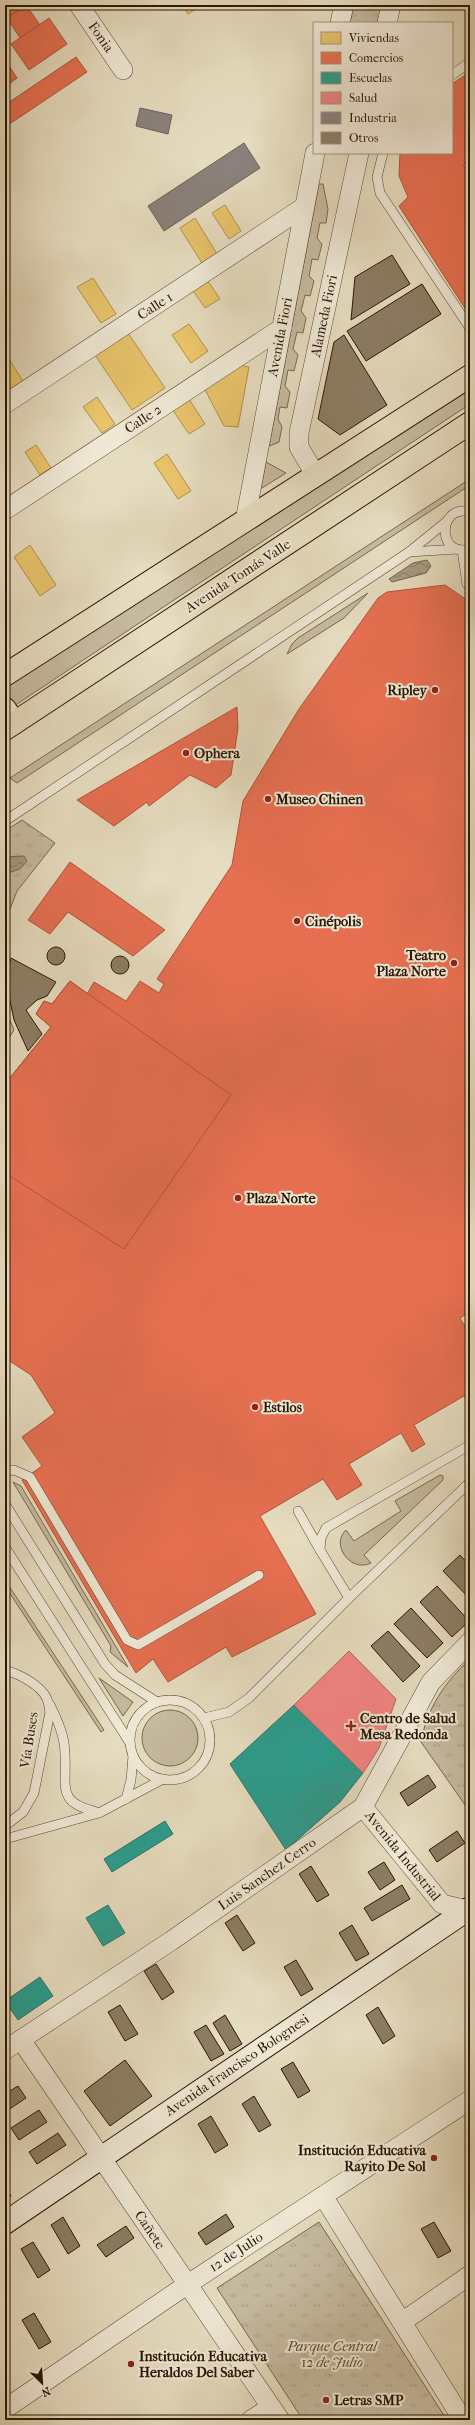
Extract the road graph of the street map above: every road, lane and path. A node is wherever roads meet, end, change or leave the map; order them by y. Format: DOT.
graph roads {
  1 [pos="79,5"];
  2 [pos="344,5"];
  3 [pos="391,5"];
  4 [pos="340,22"];
  5 [pos="387,22"];
  6 [pos="470,62"];
  7 [pos="123,70"];
  8 [pos="453,74"];
  9 [pos="314,154"];
  10 [pos="359,154"];
  11 [pos="383,154"];
  12 [pos="304,207"];
  13 [pos="282,328"];
  14 [pos="470,328"];
  15 [pos="470,376"];
  16 [pos="5,404"];
  17 [pos="470,423"];
  18 [pos="316,476"];
  19 [pos="5,510"];
  20 [pos="470,512"];
  21 [pos="245,522"];
  22 [pos="446,522"];
  23 [pos="463,549"];
  24 [pos="409,552"];
  25 [pos="470,586"];
  26 [pos="5,675"];
  27 [pos="8,720"];
  28 [pos="5,821"];
  29 [pos="470,1445"];
  30 [pos="5,1471"];
  31 [pos="470,1482"];
  32 [pos="5,1504"];
  33 [pos="298,1511"];
  34 [pos="5,1547"];
  35 [pos="320,1550"];
  36 [pos="259,1575"];
  37 [pos="349,1598"];
  38 [pos="470,1642"];
  39 [pos="5,1670"];
  40 [pos="47,1699"];
  41 [pos="157,1702"];
  42 [pos="204,1718"];
  43 [pos="130,1743"];
  44 [pos="133,1756"];
  45 [pos="163,1779"];
  46 [pos="126,1799"];
  47 [pos="363,1807"];
  48 [pos="99,1813"];
  49 [pos="5,1826"];
  50 [pos="5,1840"];
  51 [pos="468,1909"];
  52 [pos="21,2040"];
  53 [pos="5,2050"];
  54 [pos="470,2100"];
  55 [pos="101,2157"];
  56 [pos="323,2196"];
  57 [pos="5,2223"];
  58 [pos="470,2275"];
  59 [pos="188,2284"];
  60 [pos="402,2322"];
  61 [pos="5,2409"];
  62 [pos="275,2413"];
  63 [pos="251,2420"];
  64 [pos="463,2420"];
  1 -- 7 [label="street, Fonia"];
  2 -- 4 [label="street"];
  3 -- 5 [label="street"];
  6 -- 8 [label="lane"];
  9 -- 12 [label="street, Avenida Fiori"];
  10 -- 18 [label="street, Alameda Fiori"];
  11 -- 14 [label="lane"];
  12 -- 13 [label="street, Avenida Fiori"];
  12 -- 16 [label="street, Calle 1"];
  13 -- 19 [label="street, Calle 2"];
  13 -- 21 [label="street, Avenida Fiori"];
  15 -- 18 [label="main road"];
  17 -- 27 [label="main road, Avenida Tomás Valle"];
  18 -- 21 [label="main road"];
  20 -- 22 [label="lane"];
  21 -- 26 [label="main road"];
  22 -- 23 [label="lane"];
  22 -- 24 [label="lane"];
  23 -- 24 [label="lane"];
  23 -- 25 [label="lane"];
  24 -- 28 [label="lane"];
  29 -- 35 [label="lane"];
  30 -- 36 [label="lane"];
  31 -- 37 [label="lane"];
  32 -- 41 [label="lane"];
  33 -- 35 [label="lane"];
  34 -- 43 [label="lane"];
  35 -- 37 [label="lane"];
  37 -- 42 [label="lane"];
  38 -- 47 [label="street, Luis Sanchez Cerro"];
  39 -- 40 [label="lane, Vía Buses"];
  40 -- 48 [label="lane"];
  40 -- 49 [label="lane, Vía Buses"];
  41 -- 42 [label="lane"];
  41 -- 43 [label="lane"];
  42 -- 45 [label="lane"];
  43 -- 44 [label="lane"];
  44 -- 45 [label="lane"];
  44 -- 46 [label="lane"];
  45 -- 46 [label="lane"];
  46 -- 48 [label="lane"];
  47 -- 51 [label="street, Avenida Industrial"];
  47 -- 52 [label="street, Luis Sanchez Cerro"];
  48 -- 50 [label="lane"];
  51 -- 55 [label="street, Avenida Francisco Bolognesi"];
  52 -- 53 [label="street, Luis Sanchez Cerro"];
  52 -- 55 [label="street, Cañete"];
  54 -- 56 [label="street, 12 de Julio"];
  55 -- 57 [label="street, Avenida Francisco Bolognesi"];
  55 -- 59 [label="street, Cañete"];
  56 -- 59 [label="street, 12 de Julio"];
  56 -- 60 [label="street"];
  58 -- 60 [label="street"];
  59 -- 61 [label="street, 12 de Julio"];
  59 -- 62 [label="street, Cañete"];
  60 -- 64 [label="street"];
  62 -- 63 [label="street"];
}
